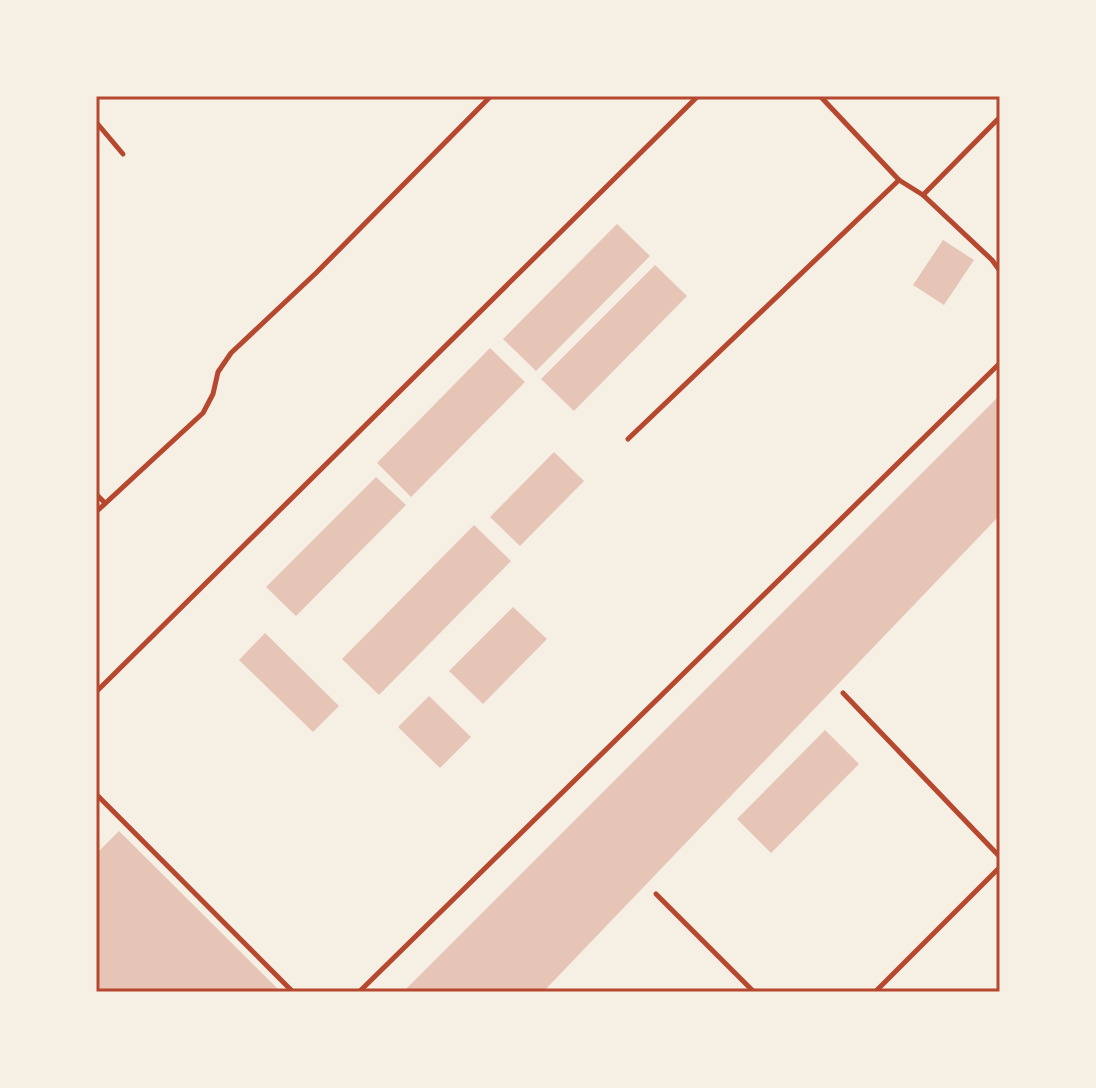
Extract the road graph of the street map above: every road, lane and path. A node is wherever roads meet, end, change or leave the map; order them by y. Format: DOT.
graph roads {
  1 [pos="491,96"];
  2 [pos="698,96"];
  3 [pos="820,96"];
  4 [pos="1000,117"];
  5 [pos="96,122"];
  6 [pos="123,154"];
  7 [pos="899,180"];
  8 [pos="923,195"];
  9 [pos="1000,271"];
  10 [pos="1000,363"];
  11 [pos="628,439"];
  12 [pos="96,494"];
  13 [pos="105,503"];
  14 [pos="96,512"];
  15 [pos="96,692"];
  16 [pos="843,693"];
  17 [pos="96,794"];
  18 [pos="1000,857"];
  19 [pos="1000,867"];
  20 [pos="656,894"];
  21 [pos="293,992"];
  22 [pos="359,992"];
  23 [pos="754,992"];
  24 [pos="875,992"];
  1 -- 13 [label="lane"];
  2 -- 15 [label="lane"];
  3 -- 7 [label="lane"];
  4 -- 8 [label="lane"];
  5 -- 6 [label="lane"];
  7 -- 8 [label="lane"];
  7 -- 11 [label="lane"];
  8 -- 9 [label="lane"];
  10 -- 22 [label="lane"];
  12 -- 13 [label="lane"];
  13 -- 14 [label="lane"];
  16 -- 18 [label="lane"];
  17 -- 21 [label="lane"];
  19 -- 24 [label="lane"];
  20 -- 23 [label="lane"];
}
